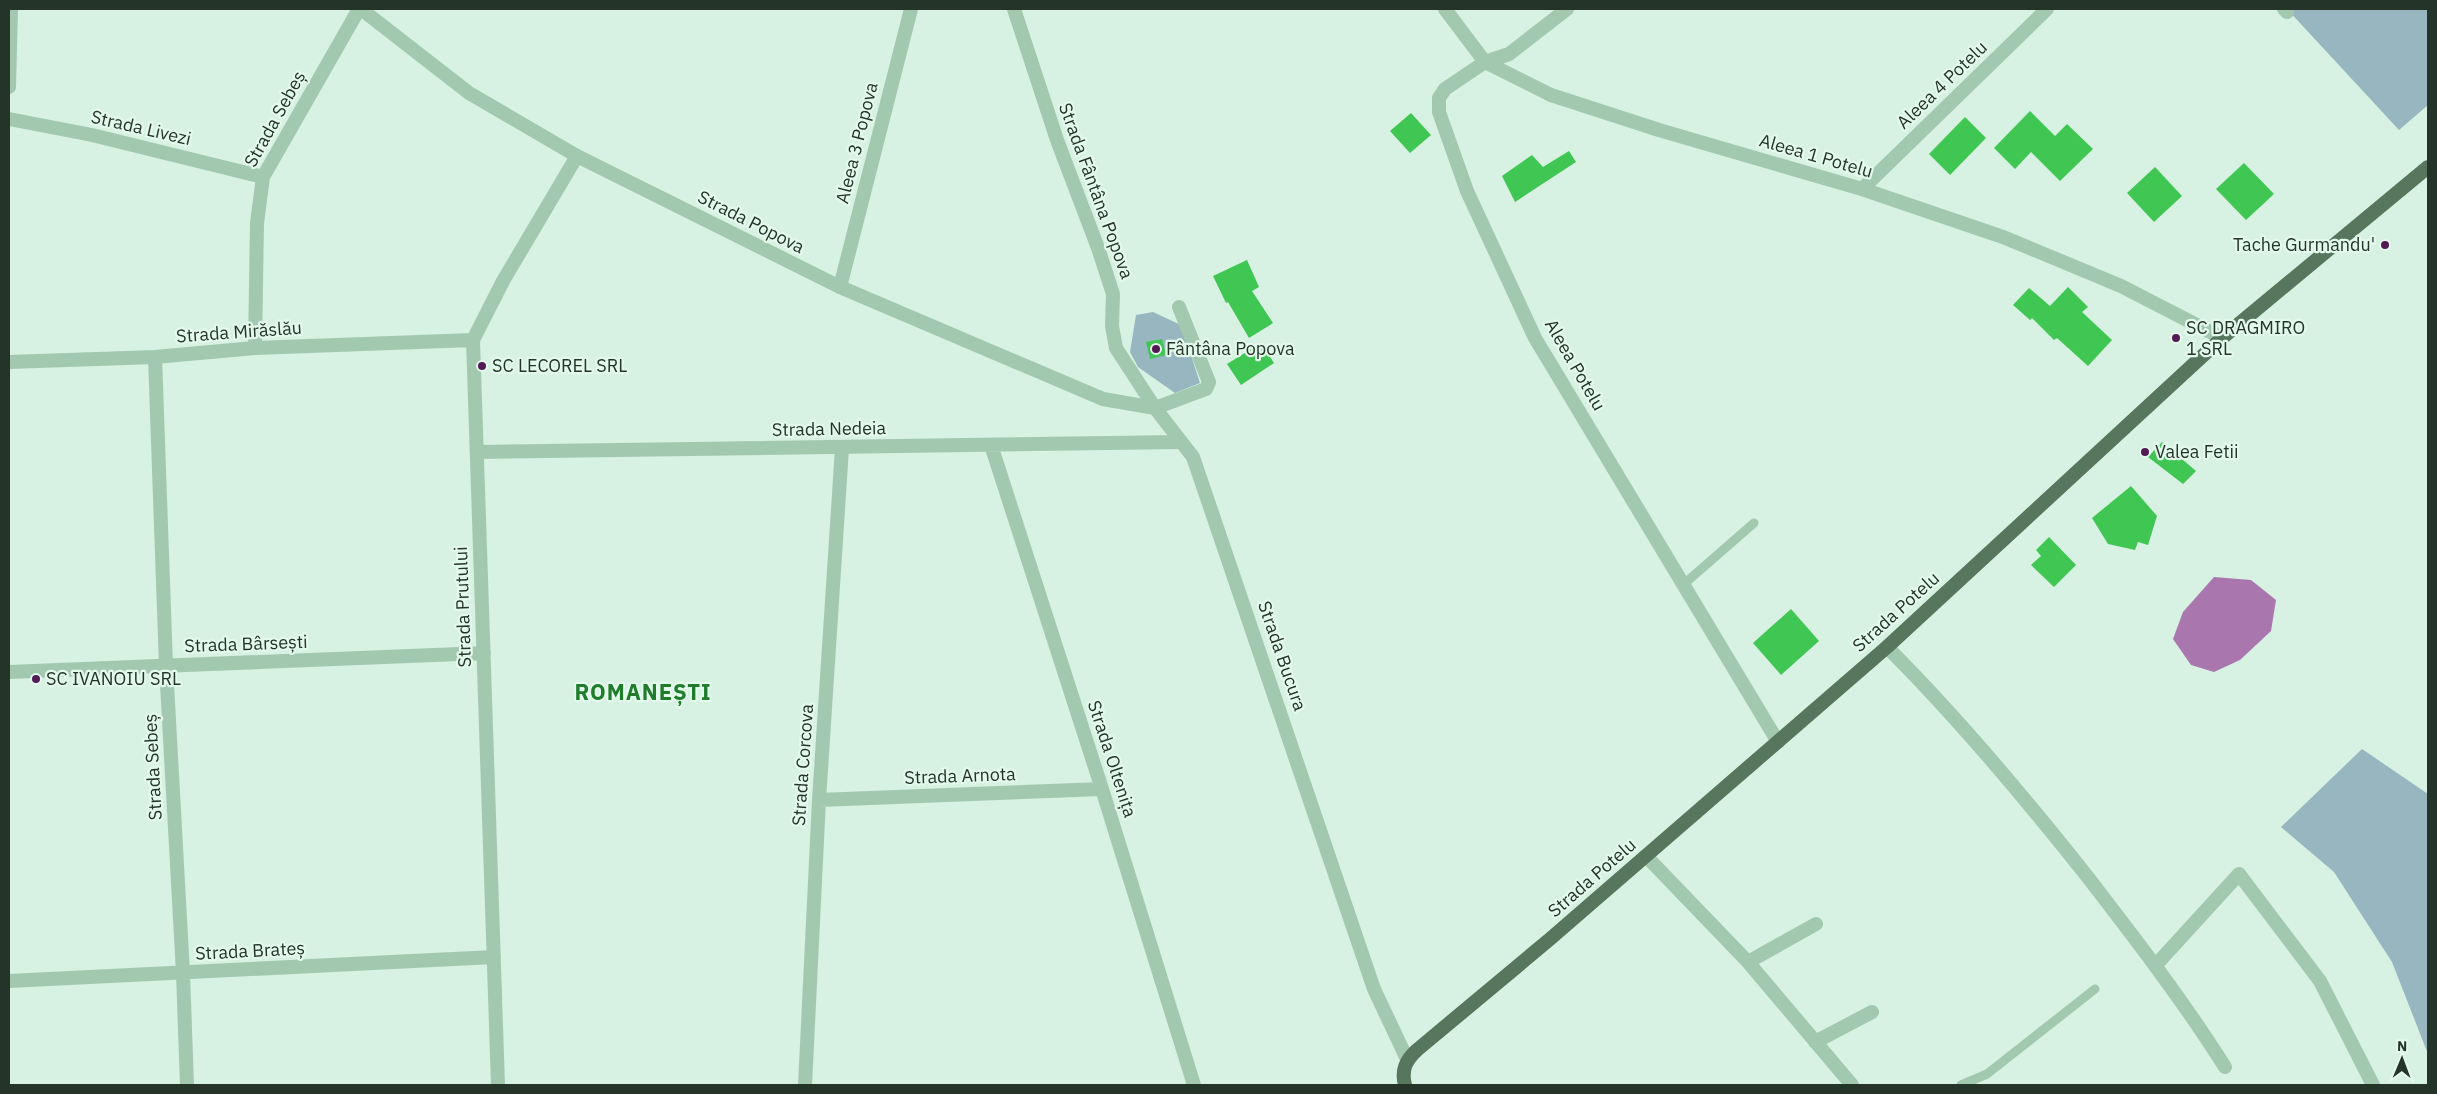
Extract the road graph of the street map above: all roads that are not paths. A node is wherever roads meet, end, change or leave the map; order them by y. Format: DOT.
graph roads {
  1 [pos="11,9"];
  2 [pos="360,9"];
  3 [pos="911,9"];
  4 [pos="1014,9"];
  5 [pos="1445,9"];
  6 [pos="1567,9"];
  7 [pos="2047,9"];
  8 [pos="1485,62"];
  9 [pos="9,87"];
  10 [pos="9,119"];
  11 [pos="577,156"];
  12 [pos="2428,167"];
  13 [pos="263,177"];
  14 [pos="1862,189"];
  15 [pos="840,287"];
  16 [pos="1180,307"];
  17 [pos="2222,338"];
  18 [pos="472,340"];
  19 [pos="255,348"];
  20 [pos="155,357"];
  21 [pos="9,362"];
  22 [pos="1155,408"];
  23 [pos="1181,442"];
  24 [pos="991,444"];
  25 [pos="842,448"];
  26 [pos="476,452"];
  27 [pos="1754,524"];
  28 [pos="1684,584"];
  29 [pos="1887,647"];
  30 [pos="484,653"];
  31 [pos="166,666"];
  32 [pos="9,672"];
  33 [pos="1778,742"];
  34 [pos="1102,789"];
  35 [pos="819,800"];
  36 [pos="1646,856"];
  37 [pos="1816,924"];
  38 [pos="494,957"];
  39 [pos="1748,962"];
  40 [pos="2155,966"];
  41 [pos="183,973"];
  42 [pos="9,981"];
  43 [pos="2095,989"];
  44 [pos="1872,1012"];
  45 [pos="1815,1042"];
  46 [pos="1408,1059"];
  47 [pos="2225,1067"];
  48 [pos="1402,1084"];
  49 [pos="187,1085"];
  50 [pos="498,1085"];
  51 [pos="805,1085"];
  52 [pos="1194,1085"];
  53 [pos="1852,1085"];
  54 [pos="1961,1085"];
  55 [pos="2373,1085"];
  1 -- 9 [label="street"];
  2 -- 11 [label="street, Strada Popova"];
  2 -- 13 [label="street, Strada Sebeș"];
  3 -- 15 [label="street, Aleea 3 Popova"];
  4 -- 22 [label="street, Strada Fântâna Popova"];
  5 -- 8 [label="street"];
  6 -- 8 [label="street"];
  7 -- 14 [label="street, Aleea 4 Potelu"];
  8 -- 14 [label="street, Aleea 1 Potelu"];
  8 -- 28 [label="street, Aleea Potelu"];
  10 -- 13 [label="street, Strada Livezi"];
  11 -- 15 [label="street, Strada Popova"];
  11 -- 18 [label="street, Strada Prutului"];
  12 -- 17 [label="main road, Strada Potelu"];
  13 -- 19 [label="street, Strada Sebeș"];
  14 -- 17 [label="street, Aleea 1 Potelu"];
  15 -- 22 [label="street, Strada Popova"];
  16 -- 22 [label="street"];
  17 -- 29 [label="main road, Strada Potelu"];
  18 -- 19 [label="street, Strada Mirăslău"];
  18 -- 26 [label="street, Strada Prutului"];
  19 -- 20 [label="street, Strada Mirăslău"];
  20 -- 21 [label="street, Strada Mirăslău"];
  20 -- 31 [label="street, Strada Sebeș"];
  22 -- 23 [label="street, Strada Bucura"];
  23 -- 24 [label="street, Strada Nedeia"];
  23 -- 46 [label="street, Strada Bucura"];
  24 -- 25 [label="street, Strada Nedeia"];
  24 -- 34 [label="street, Strada Oltenița"];
  25 -- 26 [label="street, Strada Nedeia"];
  25 -- 35 [label="street, Strada Corcova"];
  26 -- 30 [label="street, Strada Prutului"];
  27 -- 28 [label="lane"];
  28 -- 33 [label="street, Aleea Potelu"];
  29 -- 33 [label="main road, Strada Potelu"];
  29 -- 40 [label="street"];
  30 -- 31 [label="street, Strada Bârsești"];
  30 -- 38 [label="street, Strada Prutului"];
  31 -- 32 [label="street, Strada Bârsești"];
  31 -- 41 [label="street, Strada Sebeș"];
  33 -- 36 [label="main road, Strada Potelu"];
  34 -- 35 [label="street, Strada Arnota"];
  34 -- 52 [label="street, Strada Oltenița"];
  35 -- 51 [label="street, Strada Corcova"];
  36 -- 39 [label="street"];
  36 -- 46 [label="main road, Strada Potelu"];
  37 -- 39 [label="street"];
  38 -- 41 [label="street, Strada Brateș"];
  38 -- 50 [label="street, Strada Prutului"];
  39 -- 45 [label="street"];
  40 -- 47 [label="street"];
  40 -- 55 [label="street"];
  41 -- 42 [label="street, Strada Brateș"];
  41 -- 49 [label="street, Strada Sebeș"];
  43 -- 54 [label="lane"];
  44 -- 45 [label="street"];
  45 -- 53 [label="street"];
  46 -- 48 [label="main road"];
}
